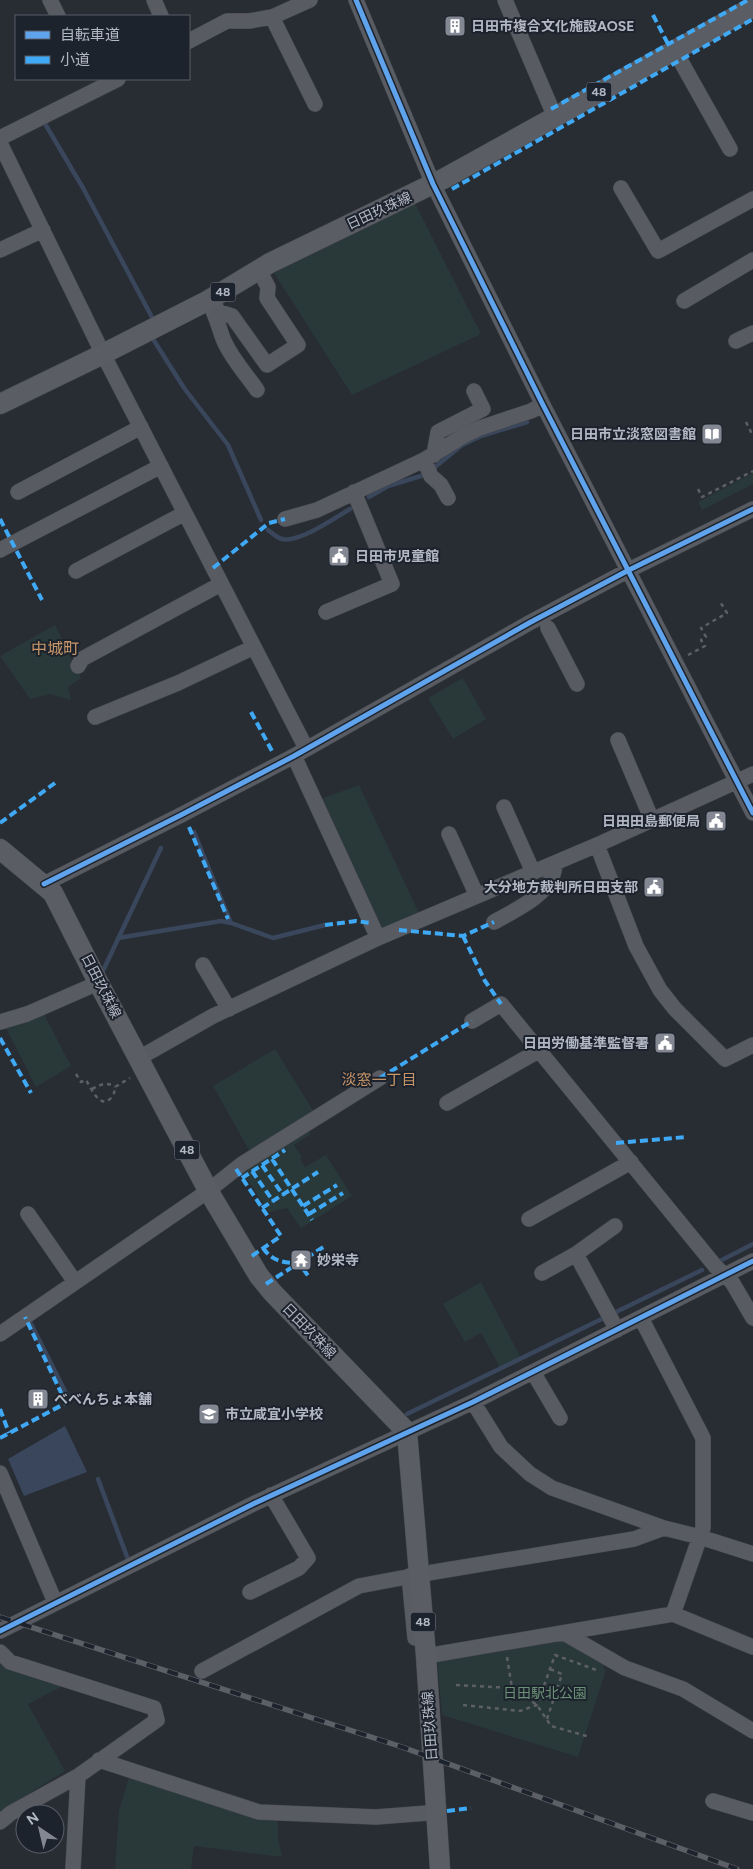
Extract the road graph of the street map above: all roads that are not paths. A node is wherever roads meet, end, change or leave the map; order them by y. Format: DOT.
graph roads {
  1 [pos="50,0"];
  2 [pos="154,0"];
  3 [pos="310,0"];
  4 [pos="356,0"];
  5 [pos="505,0"];
  6 [pos="751,7"];
  7 [pos="58,15"];
  8 [pos="161,15"];
  9 [pos="272,18"];
  10 [pos="190,40"];
  11 [pos="675,51"];
  12 [pos="114,80"];
  13 [pos="92,85"];
  14 [pos="315,104"];
  15 [pos="555,117"];
  16 [pos="0,138"];
  17 [pos="0,143"];
  18 [pos="730,149"];
  19 [pos="433,184"];
  20 [pos="621,188"];
  21 [pos="753,199"];
  22 [pos="42,230"];
  23 [pos="0,250"];
  24 [pos="753,260"];
  25 [pos="259,270"];
  26 [pos="209,300"];
  27 [pos="684,301"];
  28 [pos="753,333"];
  29 [pos="736,341"];
  30 [pos="103,354"];
  31 [pos="257,390"];
  32 [pos="474,391"];
  33 [pos="0,404"];
  34 [pos="543,405"];
  35 [pos="141,427"];
  36 [pos="429,458"];
  37 [pos="161,466"];
  38 [pos="18,492"];
  39 [pos="354,492"];
  40 [pos="448,498"];
  41 [pos="753,509"];
  42 [pos="185,513"];
  43 [pos="285,520"];
  44 [pos="0,550"];
  45 [pos="629,570"];
  46 [pos="76,572"];
  47 [pos="222,584"];
  48 [pos="326,612"];
  49 [pos="548,628"];
  50 [pos="254,647"];
  51 [pos="78,666"];
  52 [pos="578,684"];
  53 [pos="95,717"];
  54 [pos="618,740"];
  55 [pos="300,752"];
  56 [pos="753,774"];
  57 [pos="737,782"];
  58 [pos="504,807"];
  59 [pos="753,813"];
  60 [pos="652,820"];
  61 [pos="449,834"];
  62 [pos="597,845"];
  63 [pos="0,849"];
  64 [pos="555,863"];
  65 [pos="533,872"];
  66 [pos="44,884"];
  67 [pos="477,896"];
  68 [pos="494,922"];
  69 [pos="378,938"];
  70 [pos="203,964"];
  71 [pos="98,983"];
  72 [pos="229,1009"];
  73 [pos="472,1021"];
  74 [pos="0,1022"];
  75 [pos="753,1045"];
  76 [pos="540,1050"];
  77 [pos="142,1064"];
  78 [pos="380,1078"];
  79 [pos="447,1103"];
  80 [pos="631,1162"];
  81 [pos="208,1190"];
  82 [pos="28,1214"];
  83 [pos="529,1220"];
  84 [pos="615,1226"];
  85 [pos="576,1254"];
  86 [pos="753,1261"];
  87 [pos="542,1273"];
  88 [pos="725,1276"];
  89 [pos="75,1282"];
  90 [pos="641,1318"];
  91 [pos="753,1318"];
  92 [pos="617,1330"];
  93 [pos="0,1334"];
  94 [pos="533,1372"];
  95 [pos="473,1402"];
  96 [pos="560,1418"];
  97 [pos="407,1432"];
  98 [pos="1,1480"];
  99 [pos="271,1495"];
  100 [pos="664,1528"];
  101 [pos="700,1537"];
  102 [pos="753,1554"];
  103 [pos="414,1575"];
  104 [pos="250,1592"];
  105 [pos="56,1602"];
  106 [pos="672,1614"];
  107 [pos="0,1631"];
  108 [pos="564,1633"];
  109 [pos="753,1647"];
  110 [pos="0,1652"];
  111 [pos="426,1656"];
  112 [pos="202,1671"];
  113 [pos="753,1731"];
  114 [pos="99,1760"];
  115 [pos="78,1776"];
  116 [pos="713,1801"];
  117 [pos="428,1813"];
  118 [pos="753,1813"];
  119 [pos="0,1822"];
  120 [pos="72,1869"];
  121 [pos="432,1869"];
  122 [pos="440,1869"];
  1 -- 7 [label="street"];
  2 -- 8 [label="street"];
  3 -- 9 [label="street"];
  4 -- 19 [label="street"];
  5 -- 15 [label="street"];
  6 -- 11 [label="main road, 日田玖珠線 / 48"];
  9 -- 10 [label="street"];
  9 -- 14 [label="street"];
  11 -- 15 [label="main road, 日田玖珠線 / 48"];
  11 -- 18 [label="street"];
  12 -- 13 [label="street"];
  13 -- 16 [label="street"];
  15 -- 19 [label="main road, 日田玖珠線 / 48"];
  17 -- 22 [label="street"];
  19 -- 25 [label="main road, 日田玖珠線 / 48"];
  19 -- 34 [label="street"];
  20 -- 21 [label="street"];
  22 -- 23 [label="street"];
  22 -- 30 [label="street"];
  24 -- 27 [label="street"];
  25 -- 26 [label="main road, 日田玖珠線 / 48"];
  25 -- 26 [label="street"];
  26 -- 30 [label="main road, 日田玖珠線 / 48"];
  26 -- 31 [label="street"];
  28 -- 29 [label="street"];
  30 -- 33 [label="main road, 日田玖珠線 / 48"];
  30 -- 35 [label="street"];
  32 -- 36 [label="street"];
  34 -- 36 [label="street"];
  34 -- 45 [label="street"];
  35 -- 37 [label="street"];
  35 -- 38 [label="street"];
  36 -- 39 [label="street"];
  36 -- 40 [label="street"];
  37 -- 42 [label="street"];
  37 -- 44 [label="street"];
  39 -- 43 [label="street"];
  39 -- 48 [label="street"];
  41 -- 45 [label="street"];
  42 -- 46 [label="street"];
  42 -- 47 [label="street"];
  45 -- 55 [label="street"];
  45 -- 57 [label="street"];
  47 -- 50 [label="street"];
  47 -- 51 [label="street"];
  49 -- 52 [label="street"];
  50 -- 53 [label="street"];
  50 -- 55 [label="street"];
  54 -- 60 [label="street"];
  55 -- 66 [label="street"];
  55 -- 69 [label="street"];
  56 -- 57 [label="street"];
  57 -- 59 [label="street"];
  57 -- 60 [label="street"];
  58 -- 65 [label="street"];
  60 -- 62 [label="street"];
  61 -- 67 [label="street"];
  62 -- 64 [label="street"];
  62 -- 75 [label="street"];
  63 -- 66 [label="main road, 日田玖珠線 / 48"];
  64 -- 65 [label="street"];
  64 -- 68 [label="street"];
  65 -- 67 [label="street"];
  66 -- 71 [label="main road, 日田玖珠線 / 48"];
  67 -- 69 [label="street"];
  69 -- 72 [label="street"];
  70 -- 72 [label="street"];
  71 -- 74 [label="street"];
  71 -- 77 [label="main road, 日田玖珠線 / 48"];
  72 -- 77 [label="street"];
  73 -- 76 [label="street"];
  76 -- 79 [label="street"];
  76 -- 80 [label="street"];
  77 -- 81 [label="main road, 日田玖珠線 / 48"];
  78 -- 81 [label="street"];
  80 -- 83 [label="street"];
  80 -- 88 [label="street"];
  81 -- 89 [label="street"];
  81 -- 97 [label="main road, 日田玖珠線 / 48"];
  82 -- 89 [label="street"];
  84 -- 85 [label="street"];
  85 -- 87 [label="street"];
  85 -- 92 [label="street"];
  86 -- 88 [label="street"];
  88 -- 90 [label="street"];
  88 -- 91 [label="street"];
  89 -- 93 [label="street"];
  90 -- 92 [label="street"];
  90 -- 101 [label="street"];
  92 -- 94 [label="street"];
  94 -- 95 [label="street"];
  94 -- 96 [label="street"];
  95 -- 97 [label="street"];
  95 -- 100 [label="street"];
  97 -- 99 [label="street"];
  97 -- 103 [label="main road, 日田玖珠線 / 48"];
  98 -- 105 [label="street"];
  99 -- 104 [label="street"];
  99 -- 105 [label="street"];
  100 -- 101 [label="street"];
  100 -- 103 [label="street"];
  101 -- 102 [label="street"];
  101 -- 106 [label="street"];
  103 -- 111 [label="main road, 日田玖珠線 / 48"];
  103 -- 112 [label="street"];
  103 -- 117 [label="street"];
  105 -- 107 [label="street"];
  106 -- 108 [label="street"];
  106 -- 109 [label="street"];
  108 -- 111 [label="street"];
  108 -- 113 [label="street"];
  110 -- 114 [label="street"];
  111 -- 122 [label="main road, 日田玖珠線 / 48"];
  114 -- 115 [label="street"];
  114 -- 117 [label="street"];
  115 -- 119 [label="street"];
  115 -- 120 [label="street"];
  116 -- 118 [label="street"];
  117 -- 121 [label="street"];
}
